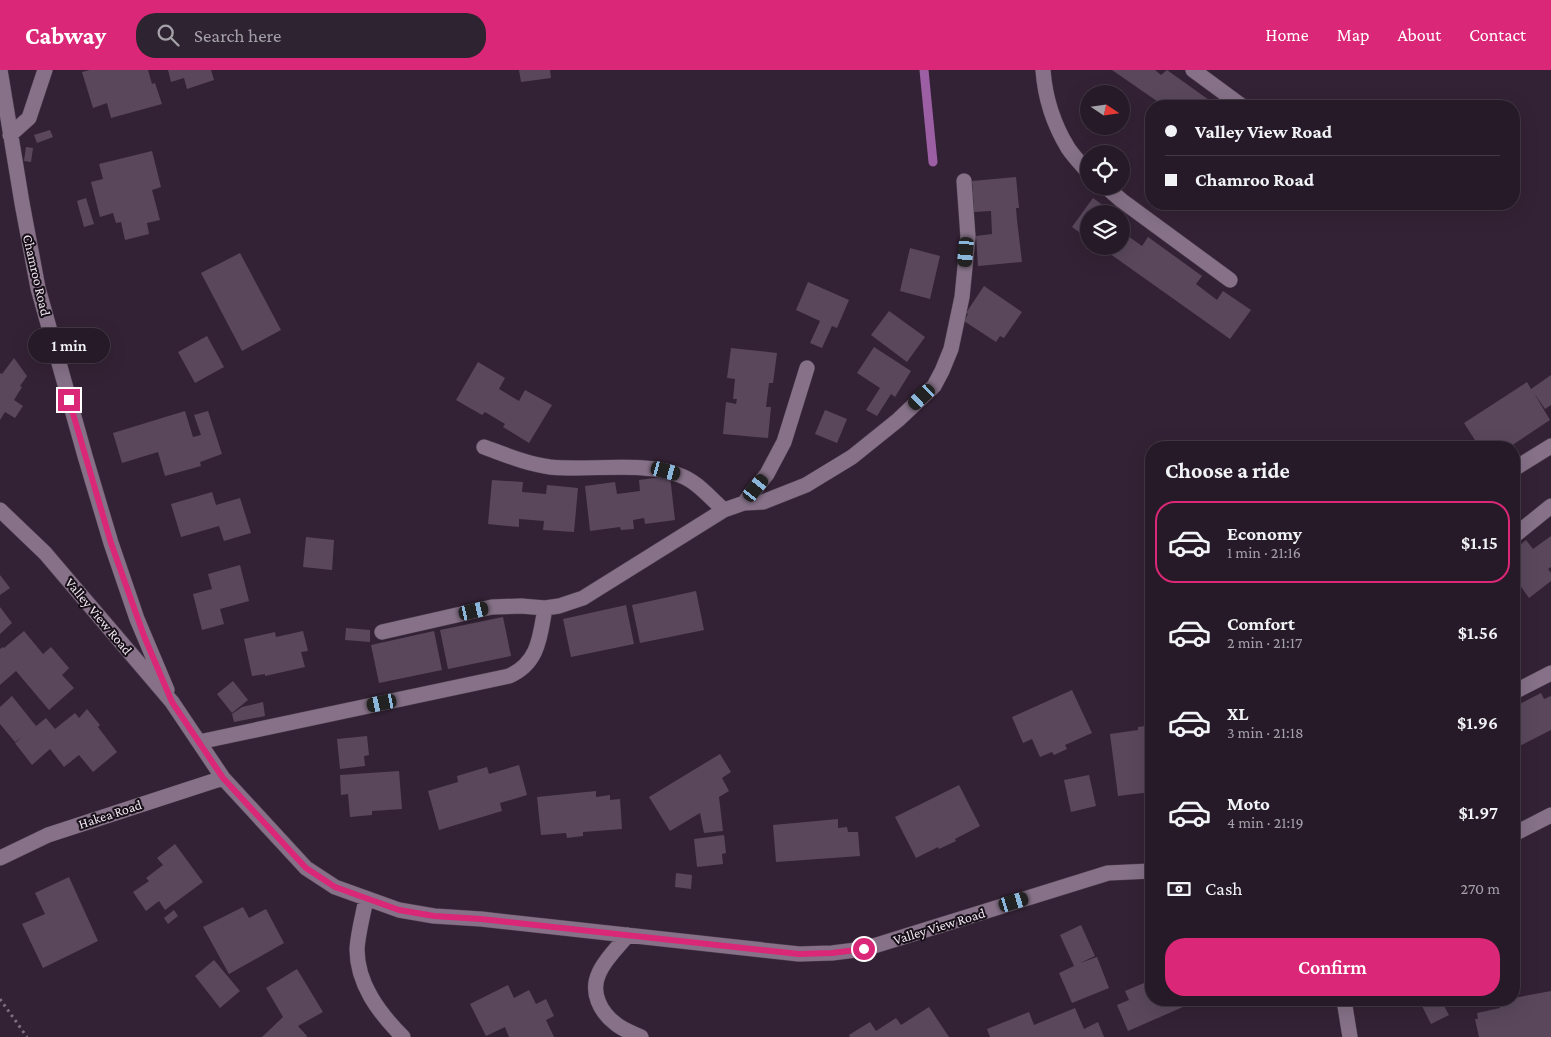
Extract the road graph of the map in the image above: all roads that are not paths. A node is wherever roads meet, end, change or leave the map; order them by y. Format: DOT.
graph roads {
  1 [pos="0,70"];
  2 [pos="45,70"];
  3 [pos="1043,70"];
  4 [pos="1193,70"];
  5 [pos="1234,100"];
  6 [pos="10,134"];
  7 [pos="1080,163"];
  8 [pos="964,181"];
  9 [pos="1115,195"];
  10 [pos="1230,280"];
  11 [pos="807,368"];
  12 [pos="1551,446"];
  13 [pos="484,447"];
  14 [pos="1520,466"];
  15 [pos="744,503"];
  16 [pos="1551,506"];
  17 [pos="0,510"];
  18 [pos="724,510"];
  19 [pos="1520,531"];
  20 [pos="545,608"];
  21 [pos="382,632"];
  22 [pos="1551,673"];
  23 [pos="1520,689"];
  24 [pos="172,702"];
  25 [pos="199,742"];
  26 [pos="223,778"];
  27 [pos="1551,815"];
  28 [pos="1520,831"];
  29 [pos="0,858"];
  30 [pos="1145,870"];
  31 [pos="366,899"];
  32 [pos="628,935"];
  33 [pos="1345,1006"];
  34 [pos="403,1037"];
  35 [pos="641,1037"];
  36 [pos="1350,1037"];
  1 -- 6 [label="street, Chamroo Road"];
  2 -- 6 [label="street"];
  3 -- 7 [label="street"];
  4 -- 5 [label="street"];
  6 -- 24 [label="street, Chamroo Road"];
  8 -- 15 [label="street"];
  9 -- 10 [label="street"];
  11 -- 15 [label="street"];
  12 -- 14 [label="street"];
  13 -- 18 [label="street"];
  15 -- 18 [label="street"];
  16 -- 19 [label="street"];
  17 -- 24 [label="street, Valley View Road"];
  18 -- 20 [label="street"];
  20 -- 21 [label="street"];
  20 -- 25 [label="street"];
  22 -- 23 [label="street"];
  24 -- 25 [label="street, Valley View Road"];
  25 -- 26 [label="street, Valley View Road"];
  26 -- 29 [label="street, Hakea Road"];
  26 -- 31 [label="street, Valley View Road"];
  27 -- 28 [label="street"];
  30 -- 32 [label="street, Valley View Road"];
  31 -- 32 [label="street, Valley View Road"];
  31 -- 34 [label="street"];
  32 -- 35 [label="street"];
  33 -- 36 [label="street"];
}
